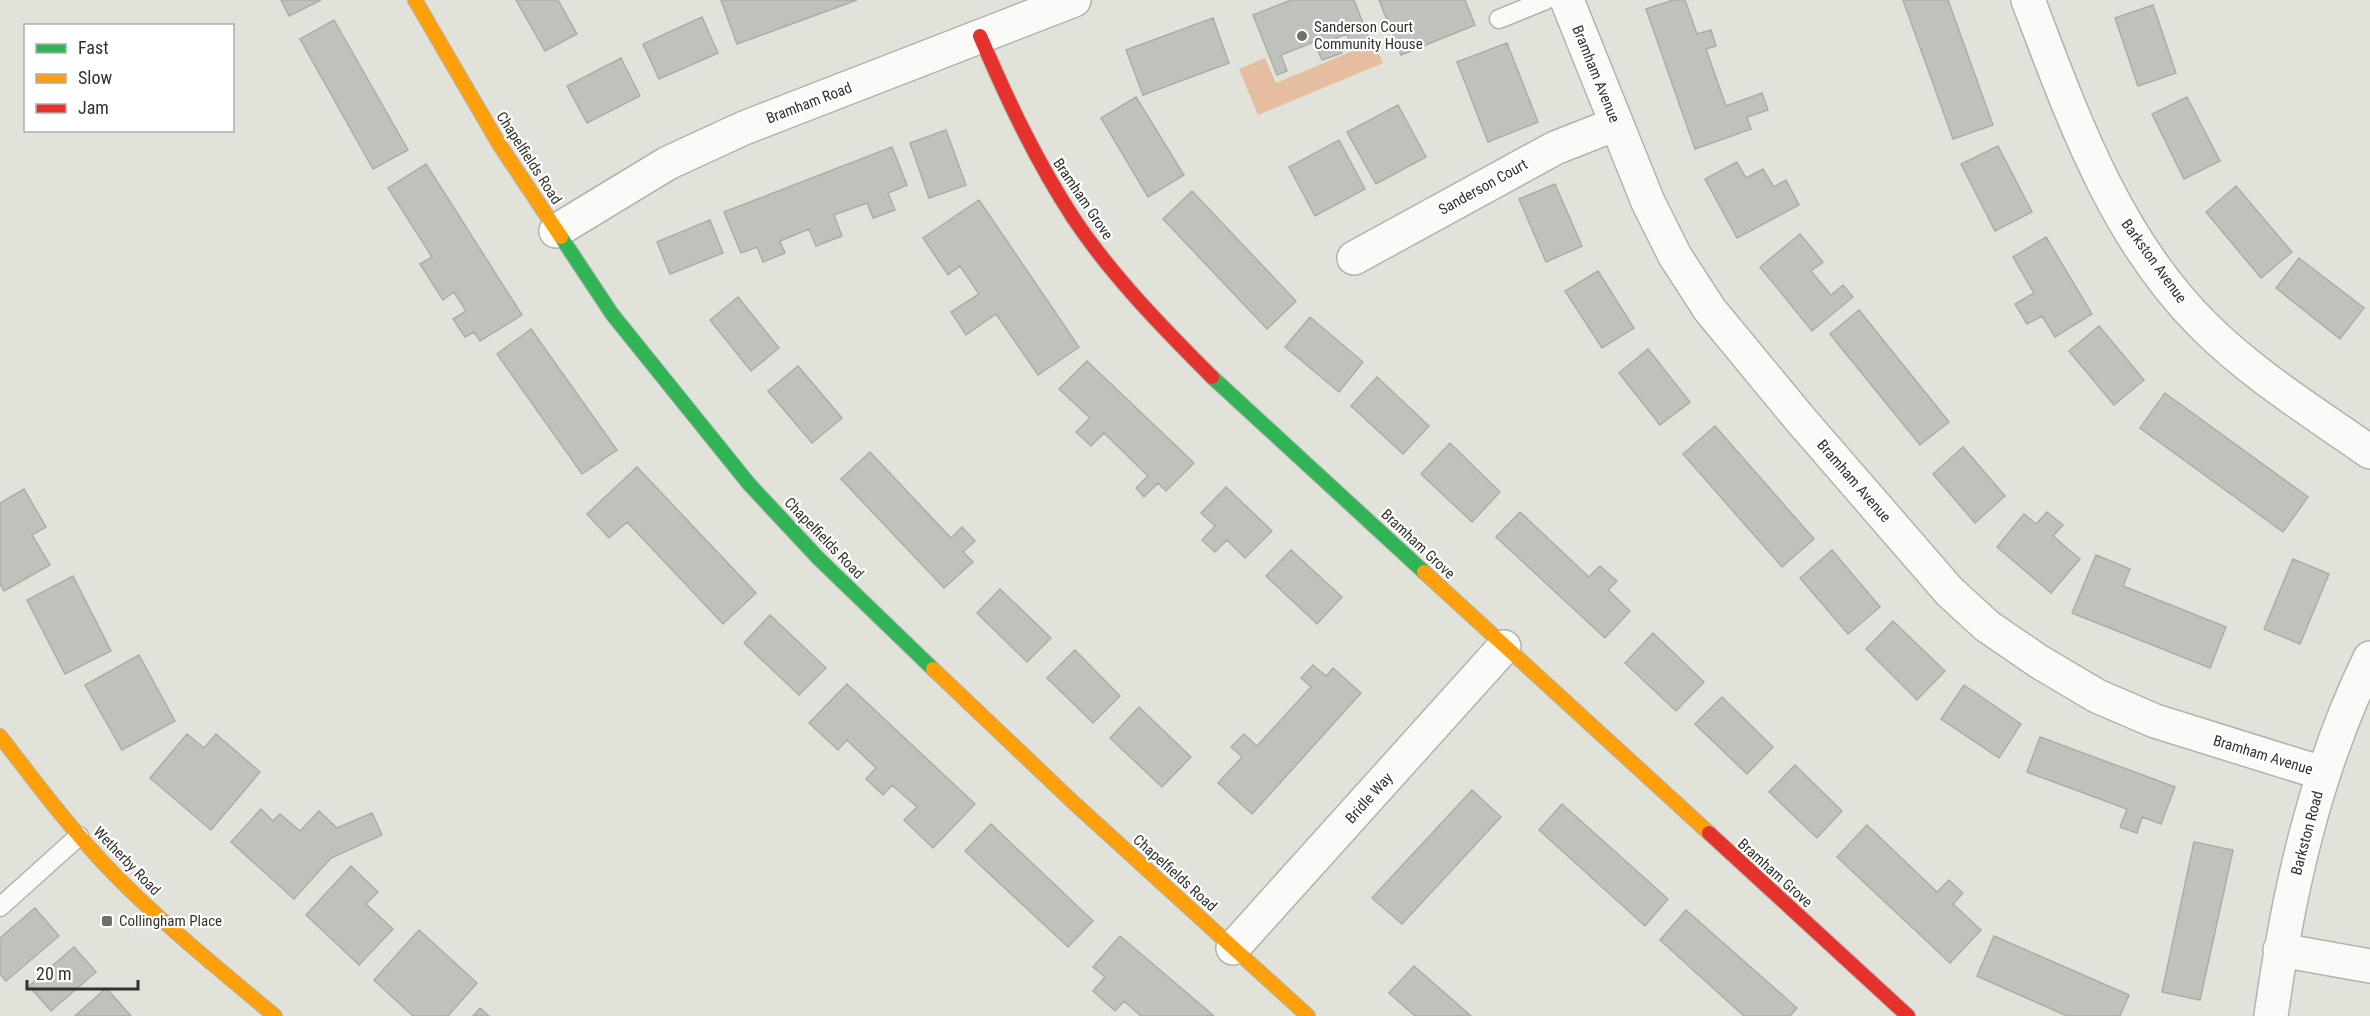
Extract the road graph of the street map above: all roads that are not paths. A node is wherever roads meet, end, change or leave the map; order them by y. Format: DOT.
graph roads {
  1 [pos="415,0"];
  2 [pos="1074,0"];
  3 [pos="1546,0"];
  4 [pos="1567,0"];
  5 [pos="2028,0"];
  6 [pos="1499,19"];
  7 [pos="980,36"];
  8 [pos="1616,124"];
  9 [pos="556,231"];
  10 [pos="1354,258"];
  11 [pos="2370,452"];
  12 [pos="1504,647"];
  13 [pos="2370,658"];
  14 [pos="0,736"];
  15 [pos="2322,773"];
  16 [pos="80,836"];
  17 [pos="0,907"];
  18 [pos="1233,948"];
  19 [pos="2280,950"];
  20 [pos="2370,966"];
  21 [pos="275,1016"];
  22 [pos="1308,1016"];
  23 [pos="1908,1016"];
  24 [pos="2271,1016"];
  1 -- 9 [label="street, Chapelfields Road"];
  2 -- 7 [label="street, Bramham Road"];
  3 -- 6 [label="lane"];
  4 -- 8 [label="street, Bramham Avenue"];
  5 -- 11 [label="street, Barkston Avenue"];
  7 -- 9 [label="street, Bramham Road"];
  7 -- 12 [label="street, Bramham Grove"];
  8 -- 10 [label="street, Sanderson Court"];
  8 -- 15 [label="street, Bramham Avenue"];
  9 -- 18 [label="street, Chapelfields Road"];
  12 -- 18 [label="street, Bridle Way"];
  12 -- 23 [label="street, Bramham Grove"];
  13 -- 15 [label="street, Barkston Road"];
  14 -- 16 [label="street, Wetherby Road"];
  15 -- 19 [label="street, Barkston Road"];
  16 -- 17 [label="lane"];
  16 -- 21 [label="street, Wetherby Road"];
  18 -- 22 [label="street, Chapelfields Road"];
  19 -- 20 [label="street"];
  19 -- 24 [label="street, Barkston Road"];
}
